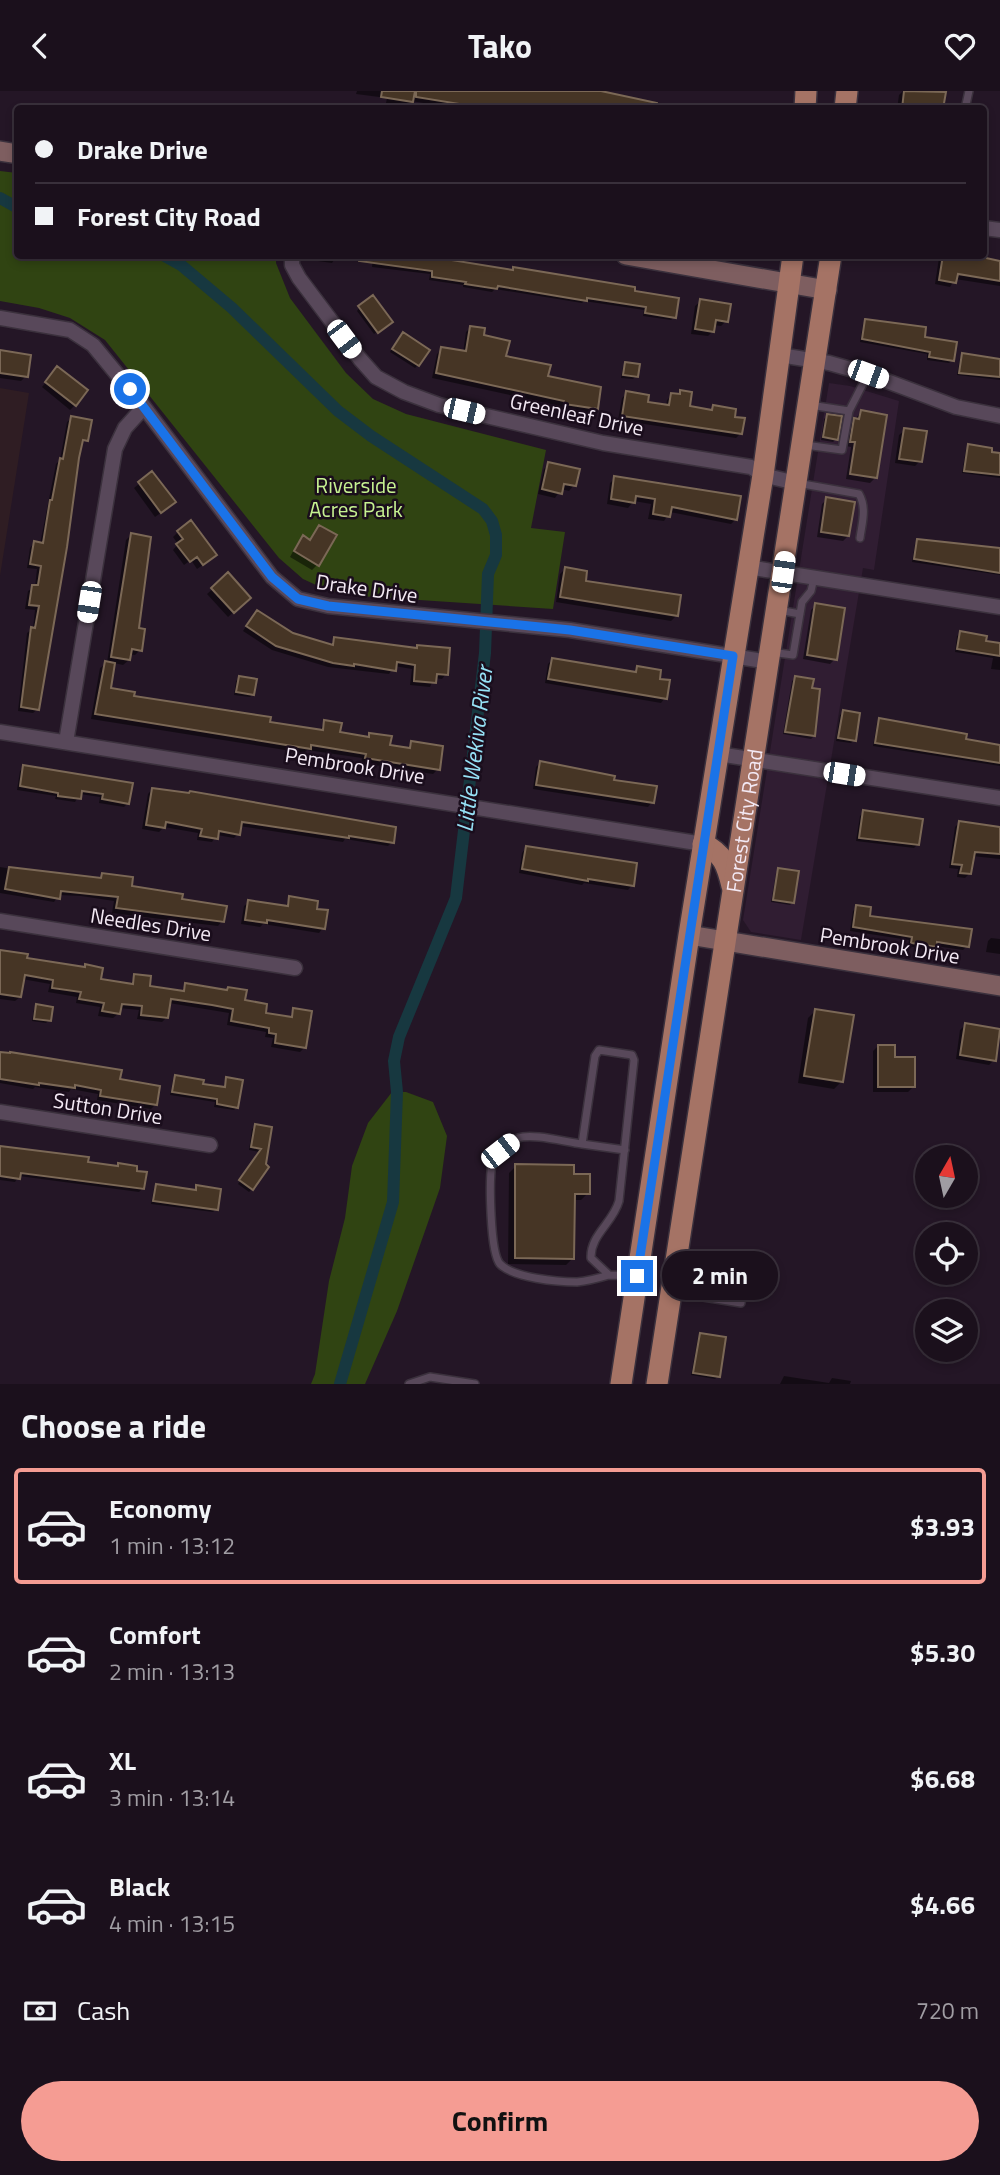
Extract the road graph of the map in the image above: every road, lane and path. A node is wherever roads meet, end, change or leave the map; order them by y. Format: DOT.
graph roads {
  1 [pos="292,259"];
  2 [pos="649,259"];
  3 [pos="793,259"];
  4 [pos="831,259"];
  5 [pos="790,284"];
  6 [pos="827,290"];
  7 [pos="0,318"];
  8 [pos="780,355"];
  9 [pos="816,361"];
  10 [pos="868,374"];
  11 [pos="144,407"];
  12 [pos="823,409"];
  13 [pos="849,411"];
  14 [pos="1000,416"];
  15 [pos="826,438"];
  16 [pos="802,445"];
  17 [pos="824,448"];
  18 [pos="763,475"];
  19 [pos="796,483"];
  20 [pos="860,538"];
  21 [pos="747,567"];
  22 [pos="783,572"];
  23 [pos="814,578"];
  24 [pos="1000,607"];
  25 [pos="777,610"];
  26 [pos="800,614"];
  27 [pos="733,656"];
  28 [pos="770,657"];
  29 [pos="0,732"];
  30 [pos="66,742"];
  31 [pos="718,754"];
  32 [pos="753,760"];
  33 [pos="1000,798"];
  34 [pos="703,844"];
  35 [pos="733,891"];
  36 [pos="0,921"];
  37 [pos="689,935"];
  38 [pos="725,941"];
  39 [pos="295,968"];
  40 [pos="1000,986"];
  41 [pos="0,1112"];
  42 [pos="582,1144"];
  43 [pos="210,1145"];
  44 [pos="625,1150"];
  45 [pos="701,1259"];
  46 [pos="609,1275"];
  47 [pos="637,1276"];
  48 [pos="671,1292"];
  49 [pos="409,1384"];
  50 [pos="475,1384"];
  51 [pos="621,1384"];
  52 [pos="657,1384"];
  1 -- 18 [label="street, Greenleaf Drive"];
  2 -- 5 [label="street"];
  3 -- 5 [label="main road, Forest City Road"];
  4 -- 6 [label="main road, Forest City Road"];
  5 -- 6 [label="street"];
  5 -- 8 [label="main road, Forest City Road"];
  6 -- 9 [label="main road, Forest City Road"];
  7 -- 11 [label="street, Drake Drive"];
  8 -- 9 [label="street"];
  8 -- 18 [label="main road, Forest City Road"];
  9 -- 10 [label="street"];
  9 -- 12 [label="main road, Forest City Road"];
  10 -- 13 [label="lane"];
  10 -- 14 [label="street"];
  11 -- 27 [label="street, Drake Drive"];
  11 -- 30 [label="street"];
  12 -- 13 [label="lane"];
  12 -- 16 [label="main road, Forest City Road"];
  13 -- 17 [label="lane"];
  15 -- 17 [label="lane"];
  16 -- 17 [label="lane"];
  16 -- 19 [label="main road, Forest City Road"];
  18 -- 19 [label="street, Greenleaf Drive"];
  18 -- 21 [label="main road, Forest City Road"];
  19 -- 20 [label="lane"];
  19 -- 22 [label="main road, Forest City Road"];
  21 -- 22 [label="street"];
  21 -- 27 [label="main road, Forest City Road"];
  22 -- 23 [label="street"];
  22 -- 25 [label="main road, Forest City Road"];
  23 -- 24 [label="street"];
  23 -- 26 [label="lane"];
  25 -- 26 [label="lane"];
  25 -- 28 [label="main road, Forest City Road"];
  26 -- 28 [label="lane"];
  27 -- 28 [label="street, Drake Drive"];
  27 -- 31 [label="main road, Forest City Road"];
  28 -- 32 [label="main road, Forest City Road"];
  29 -- 30 [label="street, Pembrook Drive"];
  30 -- 34 [label="street, Pembrook Drive"];
  31 -- 32 [label="street"];
  31 -- 34 [label="main road, Forest City Road"];
  32 -- 33 [label="street"];
  32 -- 35 [label="main road, Forest City Road"];
  34 -- 35 [label="main road"];
  34 -- 37 [label="main road, Forest City Road"];
  35 -- 38 [label="main road, Forest City Road"];
  36 -- 39 [label="street, Needles Drive"];
  37 -- 38 [label="street, Pembrook Drive"];
  37 -- 47 [label="main road, Forest City Road"];
  38 -- 40 [label="street, Pembrook Drive"];
  38 -- 48 [label="main road, Forest City Road"];
  41 -- 43 [label="street, Sutton Drive"];
  42 -- 44 [label="lane"];
  42 -- 44 [label="lane"];
  42 -- 46 [label="lane"];
  44 -- 46 [label="lane"];
  45 -- 48 [label="lane"];
  46 -- 47 [label="lane"];
  47 -- 51 [label="main road, Forest City Road"];
  48 -- 52 [label="main road, Forest City Road"];
  49 -- 50 [label="lane"];
}
